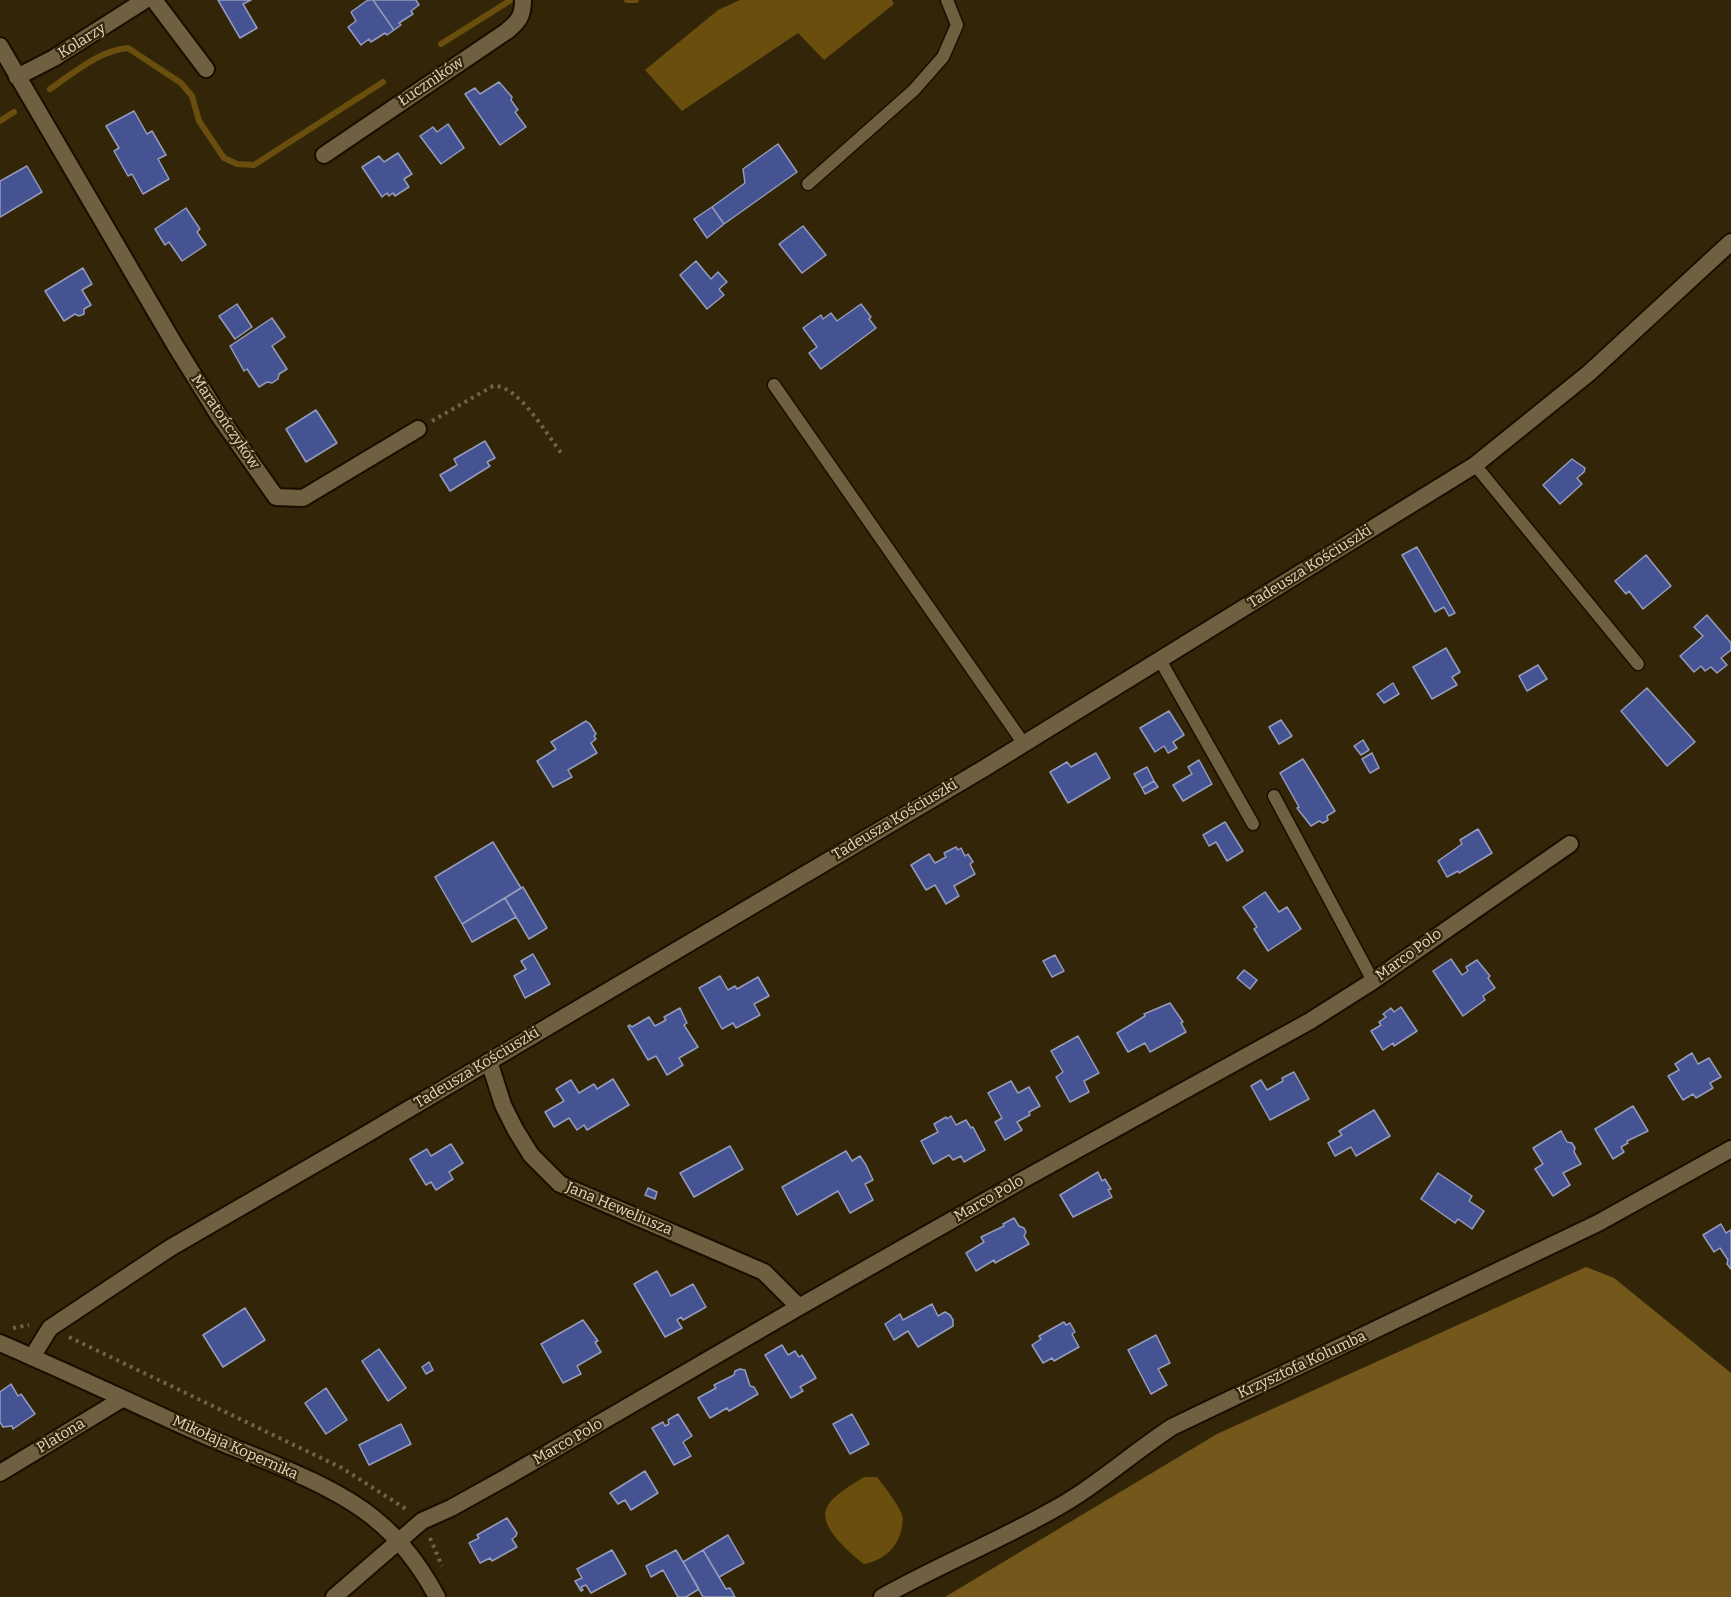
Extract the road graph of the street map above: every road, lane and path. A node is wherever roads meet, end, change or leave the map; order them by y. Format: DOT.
graph roads {
  1 [pos="145,0"];
  2 [pos="154,0"];
  3 [pos="523,0"];
  4 [pos="947,0"];
  5 [pos="0,46"];
  6 [pos="206,69"];
  7 [pos="16,77"];
  8 [pos="324,155"];
  9 [pos="808,184"];
  10 [pos="1731,242"];
  11 [pos="774,385"];
  12 [pos="418,429"];
  13 [pos="562,454"];
  14 [pos="1475,465"];
  15 [pos="1160,660"];
  16 [pos="1638,664"];
  17 [pos="1024,744"];
  18 [pos="1274,796"];
  19 [pos="1253,824"];
  20 [pos="1570,844"];
  21 [pos="1373,981"];
  22 [pos="489,1062"];
  23 [pos="1731,1149"];
  24 [pos="799,1307"];
  25 [pos="0,1343"];
  26 [pos="32,1357"];
  27 [pos="122,1399"];
  28 [pos="0,1473"];
  29 [pos="400,1541"];
  30 [pos="334,1597"];
  31 [pos="437,1597"];
  32 [pos="882,1597"];
  1 -- 7 [label="street, Kolarzy"];
  2 -- 6 [label="street"];
  3 -- 8 [label="street, Łuczników"];
  4 -- 9 [label="lane"];
  5 -- 7 [label="street, Maratończyków"];
  7 -- 12 [label="street, Maratończyków"];
  10 -- 14 [label="street, Tadeusza Kościuszki"];
  11 -- 17 [label="lane"];
  12 -- 13 [label="path"];
  14 -- 15 [label="street, Tadeusza Kościuszki"];
  14 -- 16 [label="lane"];
  15 -- 17 [label="street, Tadeusza Kościuszki"];
  15 -- 19 [label="lane"];
  17 -- 22 [label="street, Tadeusza Kościuszki"];
  18 -- 21 [label="lane"];
  20 -- 21 [label="street, Marco Polo"];
  21 -- 24 [label="street, Marco Polo"];
  22 -- 24 [label="street, Jana Heweliusza"];
  22 -- 26 [label="street, Tadeusza Kościuszki"];
  23 -- 32 [label="street, Krzysztofa Kolumba"];
  24 -- 29 [label="street, Marco Polo"];
  25 -- 26 [label="street, Mikołaja Kopernika"];
  26 -- 27 [label="street, Mikołaja Kopernika"];
  27 -- 28 [label="street, Platona"];
  27 -- 29 [label="street, Mikołaja Kopernika"];
  29 -- 30 [label="street, Marco Polo"];
  29 -- 31 [label="street, Mikołaja Kopernika"];
}
